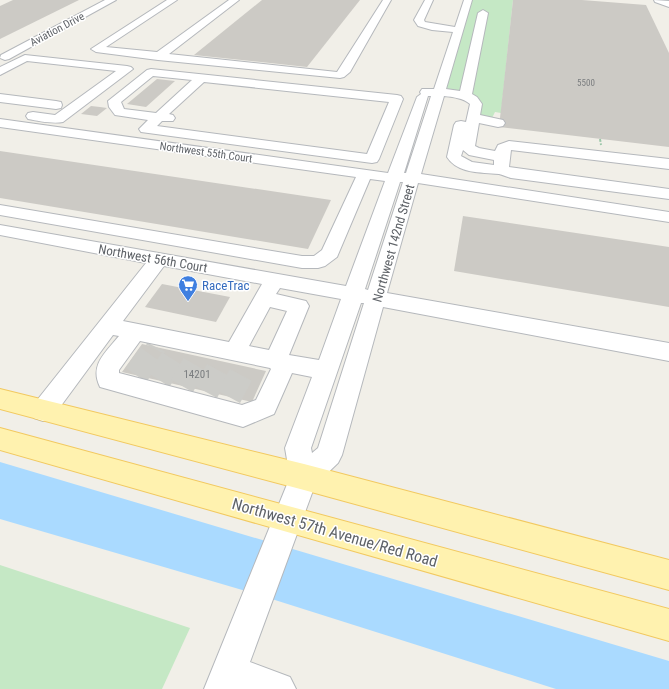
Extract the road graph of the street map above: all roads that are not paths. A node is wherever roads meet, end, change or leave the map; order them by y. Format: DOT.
graph roads {
  1 [pos="93,0"];
  2 [pos="112,0"];
  3 [pos="173,0"];
  4 [pos="235,0"];
  5 [pos="387,0"];
  6 [pos="468,0"];
  7 [pos="658,0"];
  8 [pos="669,4"];
  9 [pos="427,5"];
  10 [pos="436,9"];
  11 [pos="483,13"];
  12 [pos="452,27"];
  13 [pos="443,42"];
  14 [pos="3,47"];
  15 [pos="23,47"];
  16 [pos="158,57"];
  17 [pos="0,59"];
  18 [pos="6,65"];
  19 [pos="0,72"];
  20 [pos="202,78"];
  21 [pos="435,90"];
  22 [pos="465,96"];
  23 [pos="0,98"];
  24 [pos="393,107"];
  25 [pos="74,108"];
  26 [pos="418,109"];
  27 [pos="0,111"];
  28 [pos="158,117"];
  29 [pos="473,118"];
  30 [pos="182,120"];
  31 [pos="0,123"];
  32 [pos="498,123"];
  33 [pos="131,127"];
  34 [pos="146,129"];
  35 [pos="361,144"];
  36 [pos="377,146"];
  37 [pos="474,152"];
  38 [pos="502,164"];
  39 [pos="669,164"];
  40 [pos="468,166"];
  41 [pos="365,174"];
  42 [pos="403,178"];
  43 [pos="669,194"];
  44 [pos="0,210"];
  45 [pos="42,217"];
  46 [pos="669,217"];
  47 [pos="0,230"];
  48 [pos="24,234"];
  49 [pos="159,259"];
  50 [pos="274,280"];
  51 [pos="353,294"];
  52 [pos="377,298"];
  53 [pos="264,299"];
  54 [pos="108,326"];
  55 [pos="135,331"];
  56 [pos="669,352"];
  57 [pos="236,357"];
  58 [pos="280,362"];
  59 [pos="326,371"];
  60 [pos="0,399"];
  61 [pos="43,411"];
  62 [pos="0,439"];
  63 [pos="304,477"];
  64 [pos="285,527"];
  65 [pos="669,575"];
  66 [pos="669,625"];
  67 [pos="226,680"];
  68 [pos="278,689"];
  1 -- 14 [label="street"];
  2 -- 15 [label="street, Aviation Drive"];
  3 -- 16 [label="street"];
  4 -- 16 [label="street"];
  5 -- 16 [label="street"];
  6 -- 12 [label="street, Northwest 142nd Street"];
  7 -- 8 [label="street"];
  9 -- 10 [label="street"];
  9 -- 12 [label="street"];
  11 -- 22 [label="street"];
  12 -- 13 [label="street, Northwest 142nd Street"];
  12 -- 21 [label="street, Northwest 142nd Street"];
  14 -- 15 [label="street"];
  15 -- 17 [label="street, Aviation Drive"];
  18 -- 19 [label="street"];
  18 -- 25 [label="street"];
  20 -- 24 [label="street"];
  20 -- 28 [label="street"];
  20 -- 28 [label="street"];
  21 -- 22 [label="street"];
  21 -- 26 [label="street, Northwest 142nd Street"];
  21 -- 40 [label="street"];
  21 -- 42 [label="street, Northwest 142nd Street"];
  22 -- 29 [label="street"];
  23 -- 25 [label="street"];
  24 -- 26 [label="street"];
  24 -- 36 [label="street"];
  25 -- 27 [label="street"];
  26 -- 42 [label="street, Northwest 142nd Street"];
  28 -- 30 [label="street"];
  28 -- 34 [label="street"];
  29 -- 32 [label="street"];
  29 -- 37 [label="street"];
  31 -- 41 [label="street, Northwest 55th Court"];
  33 -- 34 [label="street"];
  34 -- 36 [label="street"];
  35 -- 36 [label="street"];
  37 -- 38 [label="street"];
  37 -- 40 [label="street"];
  38 -- 39 [label="street"];
  38 -- 40 [label="street"];
  38 -- 43 [label="street"];
  41 -- 42 [label="street, Northwest 55th Court"];
  41 -- 45 [label="street"];
  42 -- 46 [label="street, Northwest 55th Court"];
  42 -- 51 [label="street, Northwest 142nd Street"];
  42 -- 52 [label="street, Northwest 142nd Street"];
  44 -- 45 [label="street"];
  45 -- 48 [label="street"];
  47 -- 48 [label="street, Northwest 56th Court"];
  48 -- 49 [label="street, Northwest 56th Court"];
  49 -- 50 [label="street, Northwest 56th Court"];
  49 -- 54 [label="street"];
  50 -- 51 [label="street, Northwest 56th Court"];
  50 -- 53 [label="street"];
  51 -- 52 [label="street, Northwest 56th Court"];
  51 -- 59 [label="street, Northwest 142nd Street"];
  52 -- 56 [label="street, Northwest 56th Court"];
  52 -- 63 [label="street, Northwest 142nd Street"];
  53 -- 57 [label="street"];
  53 -- 58 [label="street"];
  54 -- 55 [label="street"];
  54 -- 61 [label="street"];
  55 -- 57 [label="street"];
  55 -- 58 [label="street"];
  57 -- 58 [label="street"];
  58 -- 59 [label="street"];
  59 -- 63 [label="street, Northwest 142nd Street"];
  60 -- 61 [label="main road"];
  61 -- 63 [label="main road"];
  62 -- 64 [label="main road, Northwest 57th Avenue/Red Road"];
  63 -- 64 [label="street, Northwest 142nd Street"];
  63 -- 65 [label="main road"];
  64 -- 66 [label="main road, Northwest 57th Avenue/Red Road"];
  64 -- 67 [label="street, Northwest 142nd Street"];
  67 -- 68 [label="street"];
}
